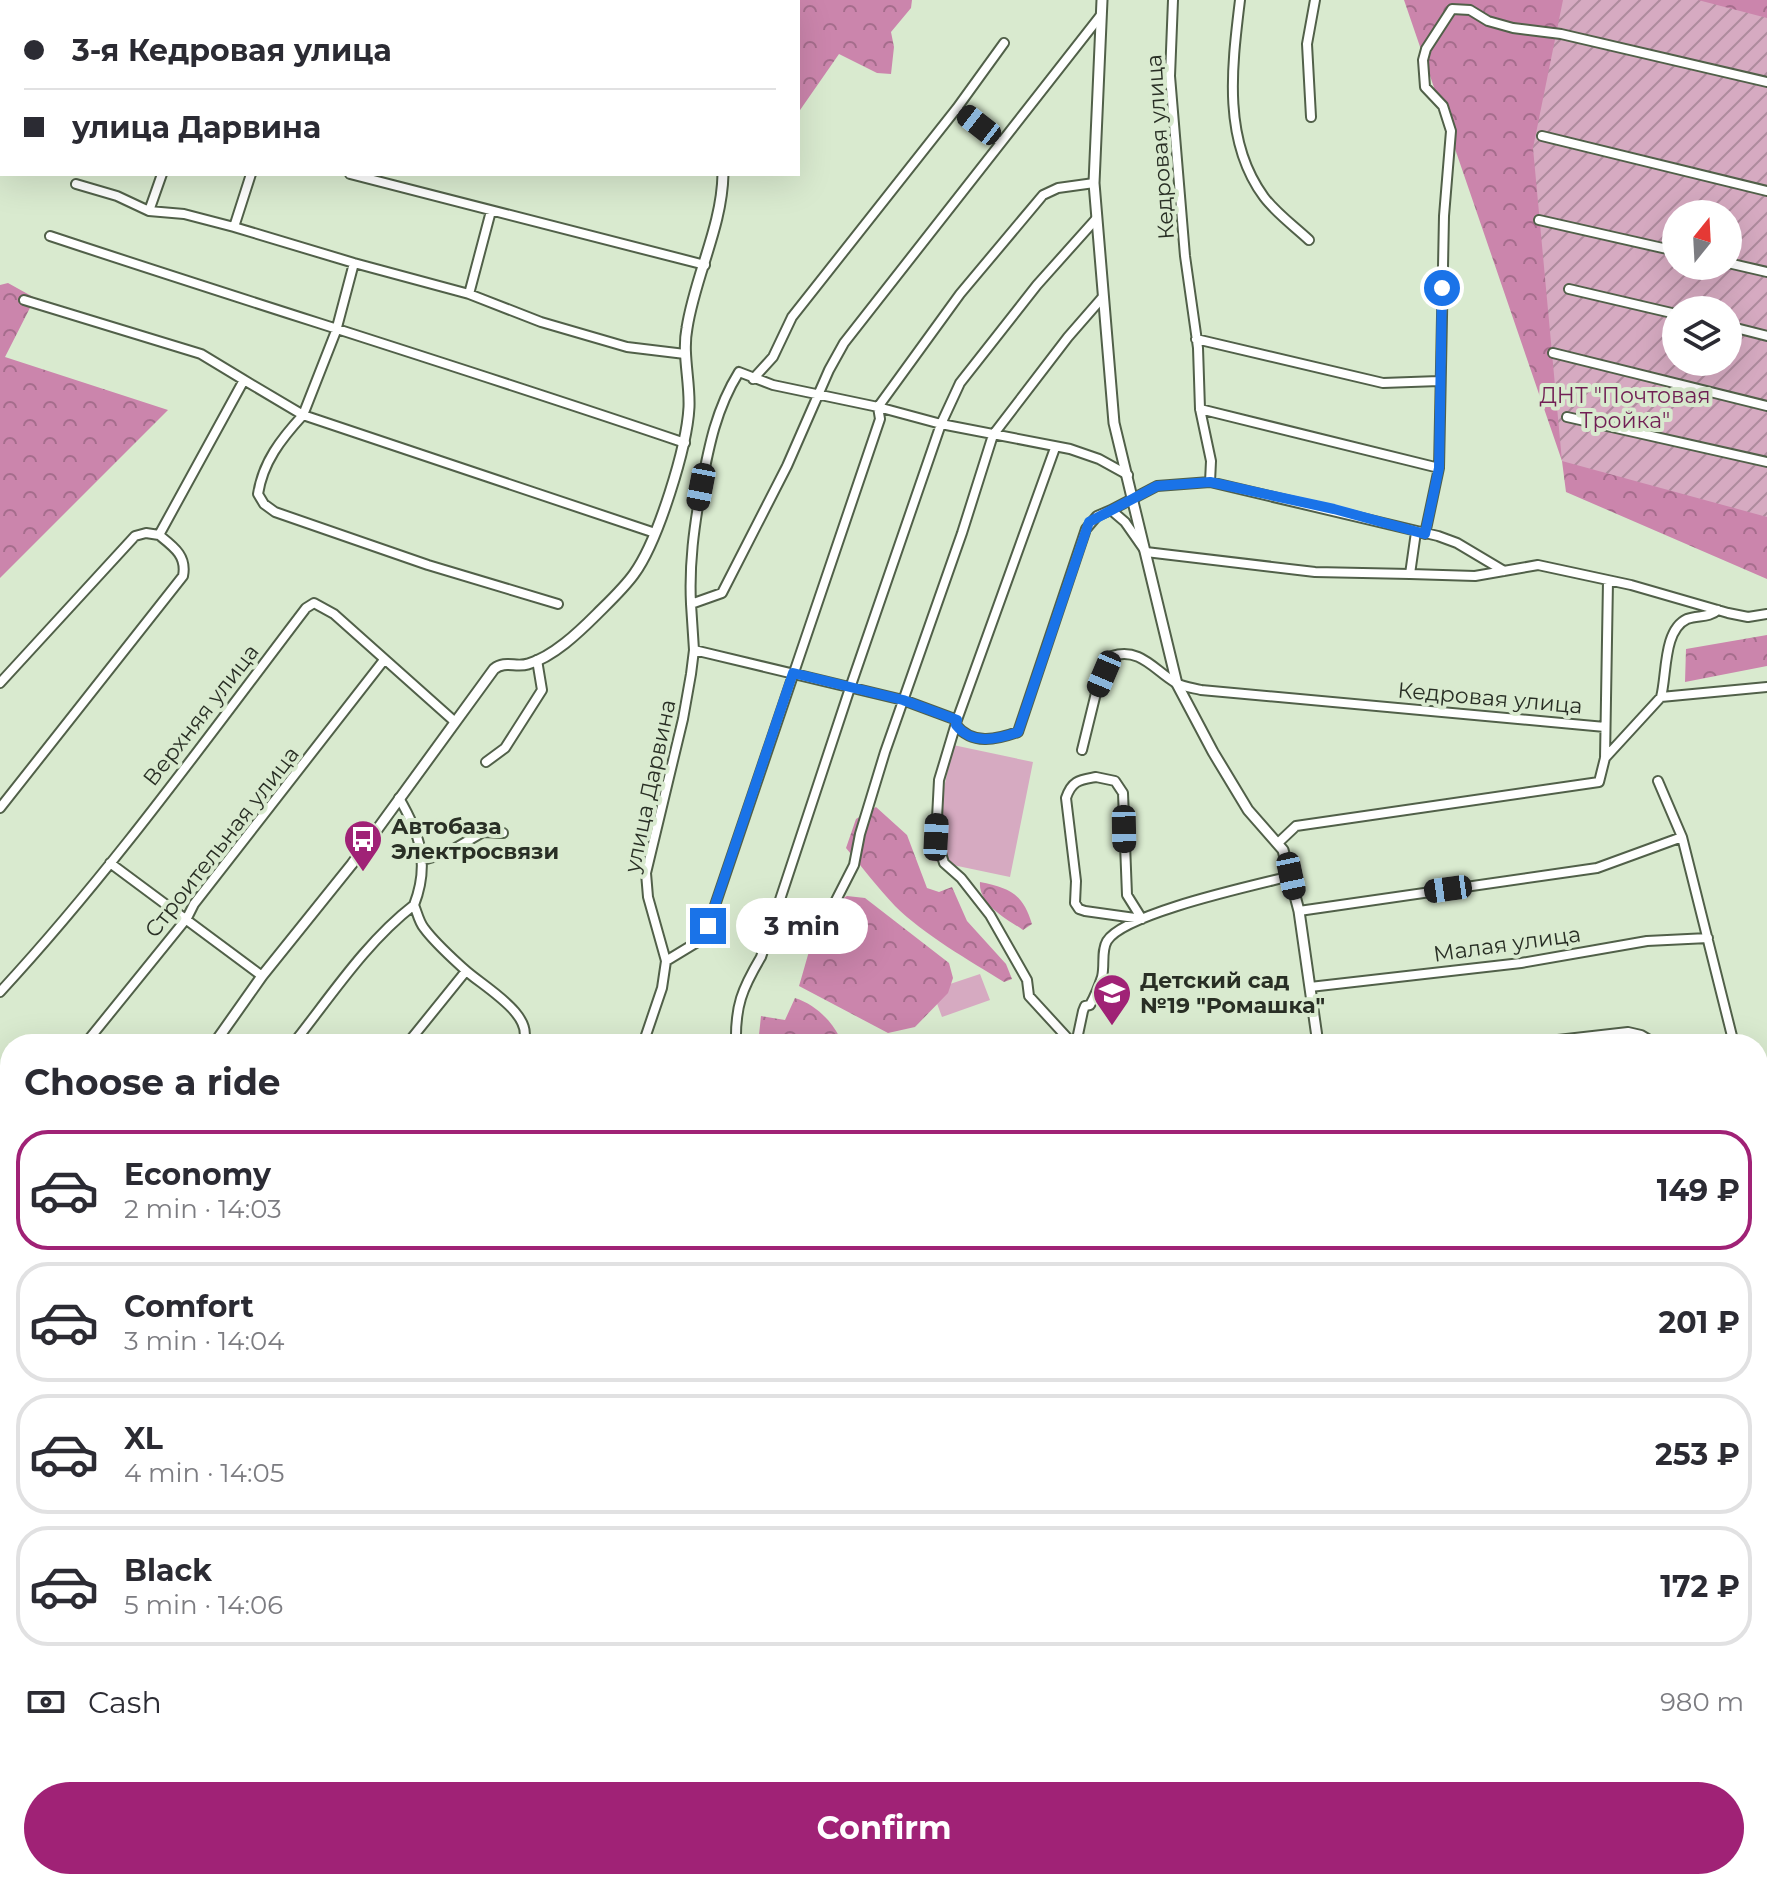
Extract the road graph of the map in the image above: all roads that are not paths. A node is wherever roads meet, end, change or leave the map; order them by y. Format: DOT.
graph roads {
  1 [pos="1102,0"];
  2 [pos="1173,0"];
  3 [pos="1240,0"];
  4 [pos="1315,0"];
  5 [pos="1102,14"];
  6 [pos="1004,43"];
  7 [pos="1767,82"];
  8 [pos="957,108"];
  9 [pos="1311,117"];
  10 [pos="1542,136"];
  11 [pos="1000,142"];
  12 [pos="161,176"];
  13 [pos="250,176"];
  14 [pos="358,176"];
  15 [pos="723,176"];
  16 [pos="1094,183"];
  17 [pos="76,184"];
  18 [pos="1767,191"];
  19 [pos="149,211"];
  20 [pos="491,211"];
  21 [pos="1096,219"];
  22 [pos="1539,220"];
  23 [pos="234,227"];
  24 [pos="50,236"];
  25 [pos="1309,240"];
  26 [pos="1662,248"];
  27 [pos="354,263"];
  28 [pos="705,265"];
  29 [pos="1742,266"];
  30 [pos="1767,272"];
  31 [pos="1569,289"];
  32 [pos="469,294"];
  33 [pos="1102,298"];
  34 [pos="24,300"];
  35 [pos="1662,311"];
  36 [pos="1742,330"];
  37 [pos="336,331"];
  38 [pos="1767,336"];
  39 [pos="1196,339"];
  40 [pos="1553,353"];
  41 [pos="685,354"];
  42 [pos="753,379"];
  43 [pos="244,380"];
  44 [pos="1439,381"];
  45 [pos="821,394"];
  46 [pos="1767,406"];
  47 [pos="878,407"];
  48 [pos="1200,409"];
  49 [pos="303,415"];
  50 [pos="1567,417"];
  51 [pos="941,424"];
  52 [pos="993,435"];
  53 [pos="685,443"];
  54 [pos="1055,448"];
  55 [pos="1767,462"];
  56 [pos="1439,468"];
  57 [pos="1129,475"];
  58 [pos="1210,482"];
  59 [pos="1133,496"];
  60 [pos="1111,510"];
  61 [pos="655,533"];
  62 [pos="1421,533"];
  63 [pos="159,535"];
  64 [pos="1146,552"];
  65 [pos="1504,571"];
  66 [pos="1410,574"];
  67 [pos="1608,581"];
  68 [pos="558,604"];
  69 [pos="691,604"];
  70 [pos="1718,610"];
  71 [pos="1767,614"];
  72 [pos="694,650"];
  73 [pos="384,660"];
  74 [pos="537,660"];
  75 [pos="793,673"];
  76 [pos="0,683"];
  77 [pos="1177,684"];
  78 [pos="1767,687"];
  79 [pos="850,688"];
  80 [pos="1661,697"];
  81 [pos="903,700"];
  82 [pos="454,721"];
  83 [pos="956,723"];
  84 [pos="1605,727"];
  85 [pos="1082,750"];
  86 [pos="1605,758"];
  87 [pos="486,762"];
  88 [pos="1658,781"];
  89 [pos="399,798"];
  90 [pos="0,808"];
  91 [pos="503,833"];
  92 [pos="1682,837"];
  93 [pos="1278,843"];
  94 [pos="423,860"];
  95 [pos="110,863"];
  96 [pos="1291,876"];
  97 [pos="414,905"];
  98 [pos="1299,911"];
  99 [pos="830,912"];
  100 [pos="187,918"];
  101 [pos="1142,919"];
  102 [pos="1708,938"];
  103 [pos="666,961"];
  104 [pos="466,971"];
  105 [pos="262,976"];
  106 [pos="1310,987"];
  107 [pos="0,992"];
  108 [pos="93,1034"];
  109 [pos="221,1034"];
  110 [pos="301,1034"];
  111 [pos="415,1034"];
  112 [pos="525,1034"];
  113 [pos="646,1034"];
  114 [pos="736,1034"];
  115 [pos="1065,1034"];
  116 [pos="1077,1034"];
  117 [pos="1317,1034"];
  118 [pos="1610,1034"];
  119 [pos="1637,1034"];
  120 [pos="1732,1034"];
  1 -- 5 [label="street"];
  2 -- 39 [label="street, Кедровая улица"];
  3 -- 25 [label="street"];
  4 -- 9 [label="street"];
  5 -- 11 [label="street"];
  5 -- 16 [label="street"];
  6 -- 8 [label="street"];
  7 -- 44 [label="street"];
  8 -- 11 [label="street"];
  8 -- 42 [label="street"];
  10 -- 18 [label="street"];
  11 -- 45 [label="street"];
  12 -- 19 [label="street"];
  13 -- 23 [label="street"];
  14 -- 20 [label="street"];
  15 -- 28 [label="street"];
  16 -- 21 [label="street"];
  16 -- 47 [label="street"];
  17 -- 19 [label="street"];
  19 -- 23 [label="street"];
  20 -- 28 [label="street"];
  20 -- 32 [label="street"];
  21 -- 33 [label="street"];
  21 -- 51 [label="street"];
  22 -- 26 [label="street"];
  23 -- 27 [label="street"];
  24 -- 37 [label="street"];
  27 -- 32 [label="street"];
  27 -- 37 [label="street"];
  28 -- 41 [label="street"];
  29 -- 30 [label="street"];
  31 -- 35 [label="street"];
  32 -- 41 [label="street"];
  33 -- 52 [label="street"];
  33 -- 57 [label="street"];
  34 -- 43 [label="street"];
  36 -- 38 [label="street"];
  37 -- 49 [label="street"];
  37 -- 53 [label="street"];
  39 -- 44 [label="street"];
  39 -- 48 [label="street, Кедровая улица"];
  40 -- 46 [label="street"];
  41 -- 53 [label="street"];
  42 -- 45 [label="street"];
  42 -- 69 [label="street, улица Дарвина"];
  43 -- 49 [label="street"];
  43 -- 63 [label="street"];
  44 -- 56 [label="street"];
  45 -- 47 [label="street"];
  45 -- 69 [label="street"];
  47 -- 51 [label="street"];
  47 -- 75 [label="street"];
  48 -- 56 [label="street"];
  48 -- 58 [label="street, Кедровая улица"];
  49 -- 61 [label="street"];
  49 -- 68 [label="street"];
  50 -- 55 [label="street"];
  51 -- 52 [label="street"];
  51 -- 79 [label="street"];
  52 -- 54 [label="street"];
  52 -- 81 [label="street"];
  53 -- 61 [label="street"];
  54 -- 57 [label="street"];
  54 -- 83 [label="street"];
  56 -- 62 [label="street"];
  57 -- 59 [label="street"];
  58 -- 59 [label="street"];
  58 -- 62 [label="street"];
  59 -- 60 [label="street"];
  59 -- 64 [label="street"];
  60 -- 64 [label="street"];
  60 -- 83 [label="street"];
  61 -- 74 [label="street"];
  62 -- 65 [label="street"];
  62 -- 66 [label="street"];
  63 -- 76 [label="street"];
  63 -- 90 [label="street"];
  64 -- 66 [label="street"];
  64 -- 77 [label="street"];
  65 -- 66 [label="street"];
  65 -- 67 [label="street"];
  67 -- 70 [label="street"];
  67 -- 84 [label="street"];
  69 -- 72 [label="street, улица Дарвина"];
  70 -- 71 [label="street"];
  70 -- 80 [label="street"];
  72 -- 75 [label="street"];
  72 -- 103 [label="street, улица Дарвина"];
  73 -- 82 [label="street, Верхняя улица"];
  73 -- 95 [label="street, Верхняя улица"];
  73 -- 100 [label="street, Строительная улица"];
  74 -- 82 [label="street"];
  74 -- 87 [label="street"];
  75 -- 79 [label="street"];
  75 -- 103 [label="street"];
  77 -- 84 [label="street, Кедровая улица"];
  77 -- 85 [label="street"];
  77 -- 93 [label="street"];
  78 -- 80 [label="street"];
  79 -- 81 [label="street"];
  79 -- 114 [label="street"];
  80 -- 86 [label="street"];
  81 -- 83 [label="street"];
  81 -- 99 [label="street"];
  82 -- 89 [label="street"];
  83 -- 115 [label="street"];
  84 -- 86 [label="street, Кедровая улица"];
  86 -- 93 [label="street"];
  88 -- 92 [label="street"];
  89 -- 94 [label="street"];
  89 -- 105 [label="street"];
  91 -- 94 [label="street"];
  92 -- 98 [label="street"];
  92 -- 102 [label="street"];
  93 -- 96 [label="street"];
  94 -- 97 [label="street"];
  95 -- 100 [label="street"];
  95 -- 107 [label="street, Верхняя улица"];
  96 -- 98 [label="street"];
  96 -- 101 [label="street"];
  97 -- 104 [label="street"];
  97 -- 110 [label="street"];
  98 -- 106 [label="street"];
  100 -- 105 [label="street"];
  100 -- 108 [label="street, Строительная улица"];
  101 -- 101 [label="street"];
  101 -- 116 [label="street"];
  102 -- 106 [label="street, Малая улица"];
  102 -- 120 [label="street"];
  103 -- 113 [label="street"];
  104 -- 111 [label="street"];
  104 -- 112 [label="street"];
  105 -- 109 [label="street"];
  106 -- 117 [label="street"];
  118 -- 119 [label="street"];
}
